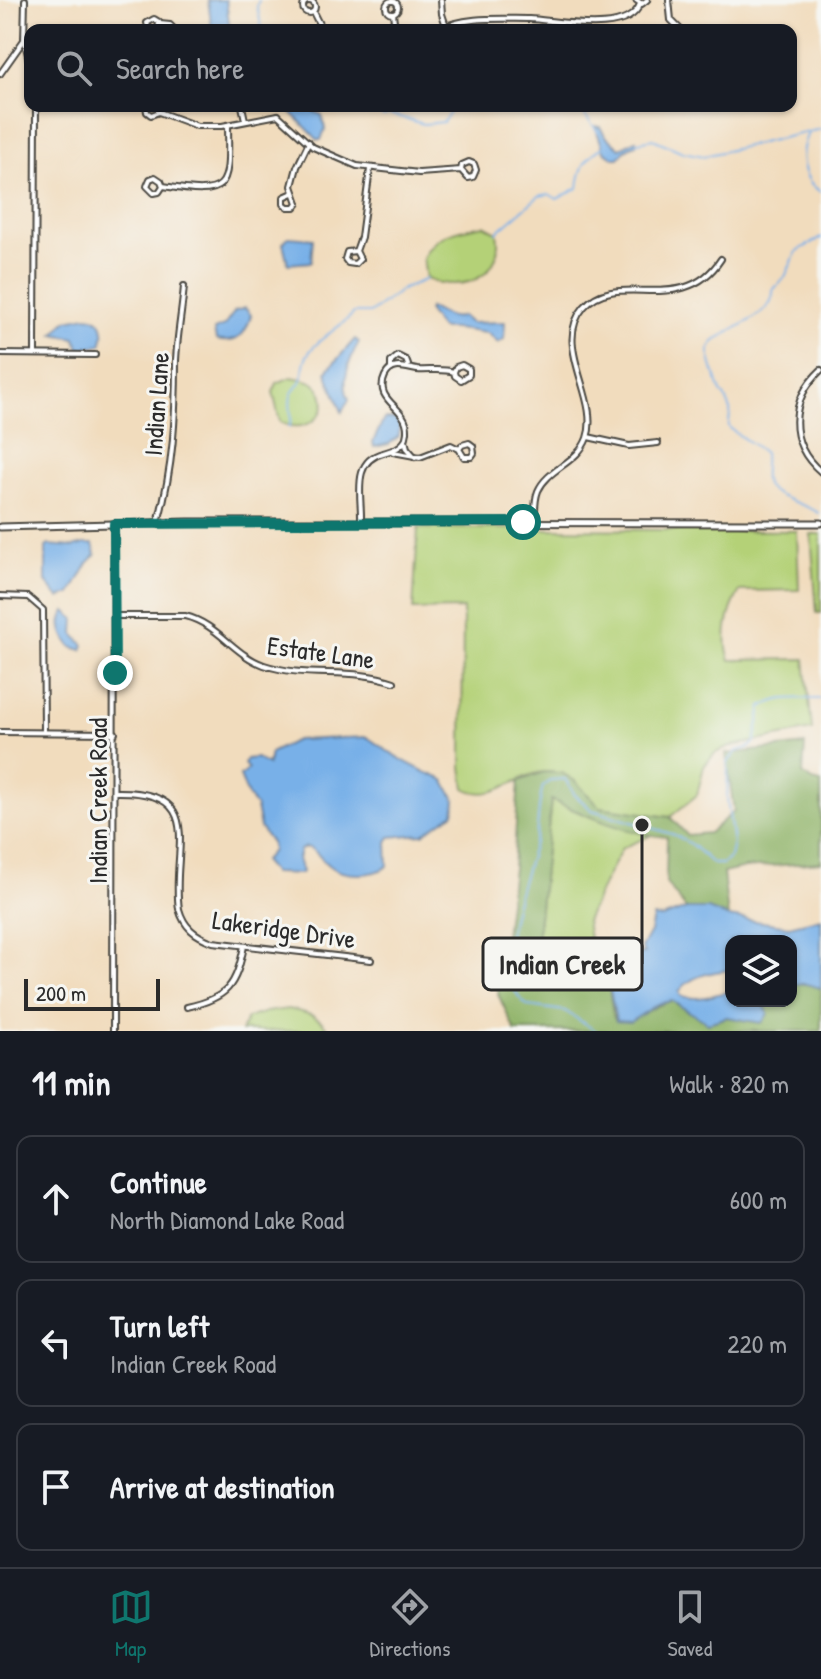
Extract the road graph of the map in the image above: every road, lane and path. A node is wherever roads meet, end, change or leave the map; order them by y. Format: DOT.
graph roads {
  1 [pos="25,0"];
  2 [pos="441,0"];
  3 [pos="647,0"];
  4 [pos="669,0"];
  5 [pos="638,2"];
  6 [pos="313,12"];
  7 [pos="393,13"];
  8 [pos="24,24"];
  9 [pos="319,24"];
  10 [pos="394,24"];
  11 [pos="445,24"];
  12 [pos="455,24"];
  13 [pos="579,24"];
  14 [pos="594,24"];
  15 [pos="675,24"];
  16 [pos="24,40"];
  17 [pos="0,74"];
  18 [pos="36,112"];
  19 [pos="167,112"];
  20 [pos="243,112"];
  21 [pos="279,112"];
  22 [pos="278,115"];
  23 [pos="245,120"];
  24 [pos="228,125"];
  25 [pos="309,142"];
  26 [pos="371,169"];
  27 [pos="461,170"];
  28 [pos="163,186"];
  29 [pos="293,193"];
  30 [pos="356,251"];
  31 [pos="721,259"];
  32 [pos="184,286"];
  33 [pos="0,354"];
  34 [pos="35,354"];
  35 [pos="95,355"];
  36 [pos="409,367"];
  37 [pos="391,369"];
  38 [pos="821,370"];
  39 [pos="454,372"];
  40 [pos="588,437"];
  41 [pos="405,440"];
  42 [pos="658,443"];
  43 [pos="459,449"];
  44 [pos="391,451"];
  45 [pos="415,457"];
  46 [pos="821,472"];
  47 [pos="361,521"];
  48 [pos="158,522"];
  49 [pos="535,522"];
  50 [pos="821,523"];
  51 [pos="114,524"];
  52 [pos="0,527"];
  53 [pos="0,596"];
  54 [pos="114,616"];
  55 [pos="394,682"];
  56 [pos="0,732"];
  57 [pos="44,732"];
  58 [pos="115,733"];
  59 [pos="115,792"];
  60 [pos="244,946"];
  61 [pos="371,960"];
  62 [pos="187,1007"];
  63 [pos="113,1031"];
  1 -- 8 [label="street"];
  2 -- 11 [label="street"];
  3 -- 5 [label="street"];
  4 -- 15 [label="street"];
  5 -- 14 [label="street"];
  6 -- 9 [label="street"];
  7 -- 10 [label="street"];
  12 -- 13 [label="street"];
  16 -- 17 [label="street"];
  18 -- 34 [label="street"];
  19 -- 24 [label="street"];
  20 -- 23 [label="street"];
  21 -- 22 [label="street"];
  22 -- 23 [label="street"];
  22 -- 25 [label="street"];
  23 -- 24 [label="street"];
  24 -- 28 [label="street"];
  25 -- 26 [label="street"];
  25 -- 29 [label="street"];
  26 -- 27 [label="street"];
  26 -- 30 [label="street"];
  31 -- 40 [label="street"];
  32 -- 48 [label="street, Indian Lane"];
  33 -- 34 [label="street"];
  34 -- 35 [label="street"];
  36 -- 37 [label="street"];
  36 -- 37 [label="street"];
  36 -- 39 [label="street"];
  37 -- 41 [label="street"];
  38 -- 46 [label="street"];
  40 -- 42 [label="street"];
  40 -- 49 [label="street"];
  41 -- 44 [label="street"];
  41 -- 45 [label="street"];
  43 -- 45 [label="street"];
  44 -- 45 [label="street"];
  44 -- 47 [label="street"];
  47 -- 48 [label="street"];
  47 -- 49 [label="street"];
  48 -- 51 [label="street"];
  49 -- 50 [label="street"];
  51 -- 52 [label="street"];
  51 -- 54 [label="street, Indian Creek Road"];
  53 -- 57 [label="street"];
  54 -- 55 [label="street, Estate Lane"];
  54 -- 58 [label="street, Indian Creek Road"];
  56 -- 57 [label="street"];
  57 -- 58 [label="street"];
  58 -- 59 [label="street, Indian Creek Road"];
  59 -- 60 [label="street, Lakeridge Drive"];
  59 -- 63 [label="street, Indian Creek Road"];
  60 -- 61 [label="street, Lakeridge Drive"];
  60 -- 62 [label="street"];
}
